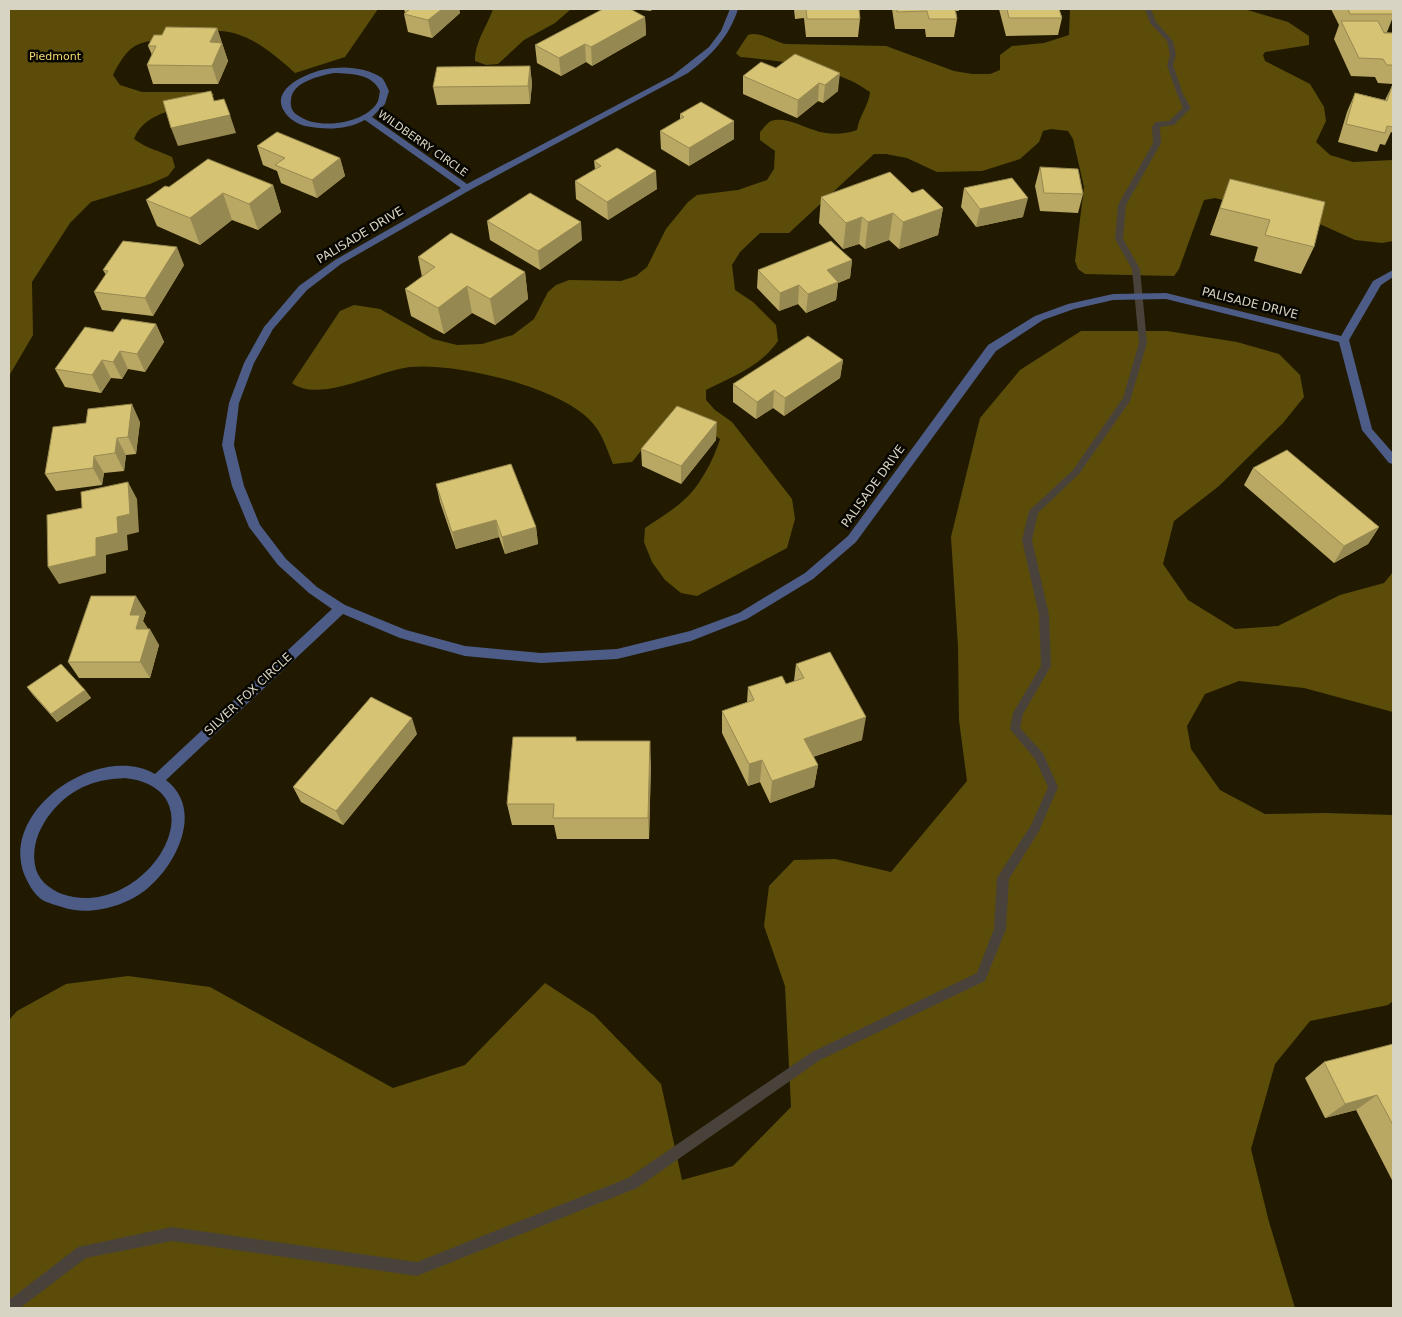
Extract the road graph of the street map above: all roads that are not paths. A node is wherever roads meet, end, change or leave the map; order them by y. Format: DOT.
graph roads {
  1 [pos="734,9"];
  2 [pos="366,117"];
  3 [pos="468,188"];
  4 [pos="1393,273"];
  5 [pos="1344,340"];
  6 [pos="1393,460"];
  7 [pos="341,608"];
  8 [pos="156,781"];
  1 -- 3 [label="street, PALISADE DRIVE"];
  2 -- 2 [label="street, WILDBERRY CIRCLE"];
  2 -- 3 [label="street, WILDBERRY CIRCLE"];
  3 -- 7 [label="street, PALISADE DRIVE"];
  4 -- 5 [label="street"];
  5 -- 6 [label="street"];
  5 -- 7 [label="street, PALISADE DRIVE"];
  7 -- 8 [label="street, SILVER FOX CIRCLE"];
  8 -- 8 [label="street"];
}
